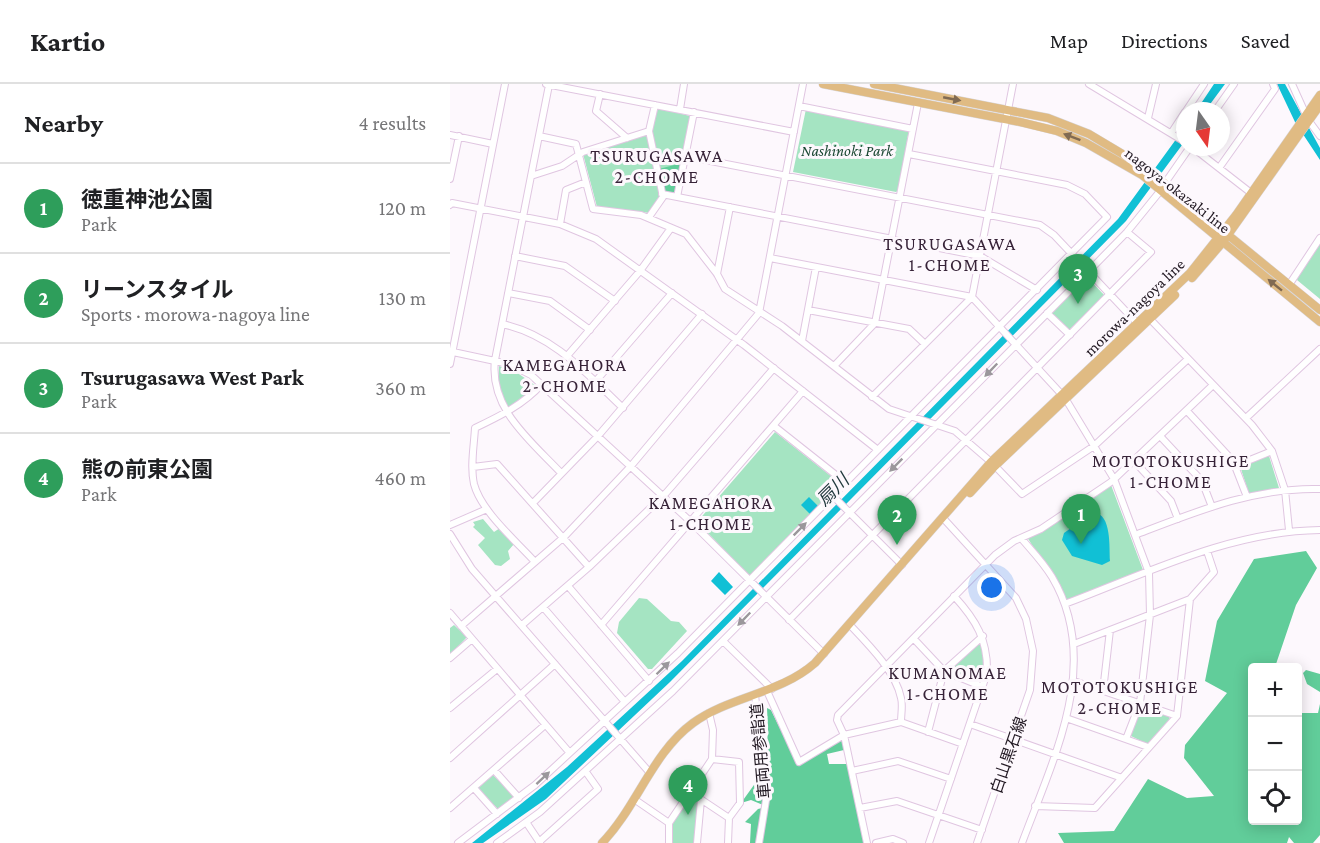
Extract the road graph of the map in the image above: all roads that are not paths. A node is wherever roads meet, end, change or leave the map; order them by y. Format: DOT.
graph roads {
  1 [pos="505,84"];
  2 [pos="547,84"];
  3 [pos="684,84"];
  4 [pos="803,84"];
  5 [pos="823,84"];
  6 [pos="874,84"];
  7 [pos="1013,84"];
  8 [pos="1089,84"];
  9 [pos="1104,84"];
  10 [pos="1156,84"];
  11 [pos="1204,84"];
  12 [pos="1234,84"];
  13 [pos="1273,84"];
  14 [pos="1292,84"];
  15 [pos="894,86"];
  16 [pos="579,87"];
  17 [pos="1102,92"];
  18 [pos="600,94"];
  19 [pos="1320,95"];
  20 [pos="1192,102"];
  21 [pos="1221,102"];
  22 [pos="918,103"];
  23 [pos="655,105"];
  24 [pos="1320,105"];
  25 [pos="799,106"];
  26 [pos="680,110"];
  27 [pos="1008,110"];
  28 [pos="693,112"];
  29 [pos="1148,118"];
  30 [pos="1307,119"];
  31 [pos="1006,120"];
  32 [pos="913,129"];
  33 [pos="649,131"];
  34 [pos="1176,131"];
  35 [pos="1299,131"];
  36 [pos="794,132"];
  37 [pos="450,135"];
  38 [pos="1174,135"];
  39 [pos="1320,135"];
  40 [pos="459,136"];
  41 [pos="539,136"];
  42 [pos="627,138"];
  43 [pos="493,144"];
  44 [pos="579,154"];
  45 [pos="909,154"];
  46 [pos="685,156"];
  47 [pos="1184,156"];
  48 [pos="1203,156"];
  49 [pos="1219,168"];
  50 [pos="451,170"];
  51 [pos="996,171"];
  52 [pos="1144,172"];
  53 [pos="786,175"];
  54 [pos="531,176"];
  55 [pos="450,179"];
  56 [pos="586,183"];
  57 [pos="1162,186"];
  58 [pos="1251,193"];
  59 [pos="662,194"];
  60 [pos="677,197"];
  61 [pos="900,197"];
  62 [pos="450,205"];
  63 [pos="730,207"];
  64 [pos="480,209"];
  65 [pos="988,214"];
  66 [pos="523,217"];
  67 [pos="649,217"];
  68 [pos="778,217"];
  69 [pos="560,224"];
  70 [pos="671,228"];
  71 [pos="1127,232"];
  72 [pos="1224,236"];
  73 [pos="1320,238"];
  74 [pos="892,239"];
  75 [pos="515,256"];
  76 [pos="980,256"];
  77 [pos="1075,257"];
  78 [pos="770,258"];
  79 [pos="816,267"];
  80 [pos="1086,269"];
  81 [pos="640,271"];
  82 [pos="717,274"];
  83 [pos="884,280"];
  84 [pos="1289,285"];
  85 [pos="1037,290"];
  86 [pos="508,293"];
  87 [pos="672,293"];
  88 [pos="1110,295"];
  89 [pos="972,297"];
  90 [pos="615,301"];
  91 [pos="808,310"];
  92 [pos="1320,310"];
  93 [pos="759,313"];
  94 [pos="1047,313"];
  95 [pos="702,314"];
  96 [pos="1150,319"];
  97 [pos="1320,322"];
  98 [pos="875,323"];
  99 [pos="1137,323"];
  100 [pos="450,324"];
  101 [pos="502,324"];
  102 [pos="457,330"];
  103 [pos="590,330"];
  104 [pos="1002,330"];
  105 [pos="1070,335"];
  106 [pos="738,340"];
  107 [pos="802,341"];
  108 [pos="1014,342"];
  109 [pos="924,344"];
  110 [pos="1320,349"];
  111 [pos="453,352"];
  112 [pos="567,356"];
  113 [pos="1188,359"];
  114 [pos="495,360"];
  115 [pos="450,364"];
  116 [pos="835,365"];
  117 [pos="774,368"];
  118 [pos="1038,368"];
  119 [pos="596,382"];
  120 [pos="542,384"];
  121 [pos="1213,385"];
  122 [pos="803,391"];
  123 [pos="1063,396"];
  124 [pos="872,397"];
  125 [pos="623,408"];
  126 [pos="1186,411"];
  127 [pos="507,413"];
  128 [pos="911,417"];
  129 [pos="1246,418"];
  130 [pos="937,424"];
  131 [pos="774,426"];
  132 [pos="598,436"];
  133 [pos="1160,436"];
  134 [pos="968,440"];
  135 [pos="1094,446"];
  136 [pos="878,450"];
  137 [pos="1272,451"];
  138 [pos="1134,461"];
  139 [pos="993,464"];
  140 [pos="631,466"];
  141 [pos="1235,466"];
  142 [pos="473,467"];
  143 [pos="561,473"];
  144 [pos="1114,479"];
  145 [pos="846,483"];
  146 [pos="1320,489"];
  147 [pos="1285,490"];
  148 [pos="663,496"];
  149 [pos="1247,497"];
  150 [pos="836,498"];
  151 [pos="533,503"];
  152 [pos="1212,507"];
  153 [pos="487,509"];
  154 [pos="847,510"];
  155 [pos="943,518"];
  156 [pos="1178,519"];
  157 [pos="691,522"];
  158 [pos="450,525"];
  159 [pos="1289,530"];
  160 [pos="1320,530"];
  161 [pos="450,534"];
  162 [pos="1135,535"];
  163 [pos="564,537"];
  164 [pos="873,537"];
  165 [pos="1021,537"];
  166 [pos="1207,551"];
  167 [pos="535,562"];
  168 [pos="986,563"];
  169 [pos="902,565"];
  170 [pos="589,567"];
  171 [pos="1149,573"];
  172 [pos="752,583"];
  173 [pos="568,586"];
  174 [pos="764,595"];
  175 [pos="496,596"];
  176 [pos="954,596"];
  177 [pos="1190,599"];
  178 [pos="1065,604"];
  179 [pos="543,607"];
  180 [pos="450,614"];
  181 [pos="1150,615"];
  182 [pos="789,620"];
  183 [pos="522,625"];
  184 [pos="850,625"];
  185 [pos="461,626"];
  186 [pos="601,626"];
  187 [pos="1110,630"];
  188 [pos="983,636"];
  189 [pos="472,639"];
  190 [pos="914,639"];
  191 [pos="723,641"];
  192 [pos="1074,644"];
  193 [pos="824,654"];
  194 [pos="450,658"];
  195 [pos="555,664"];
  196 [pos="886,668"];
  197 [pos="497,669"];
  198 [pos="944,671"];
  199 [pos="649,681"];
  200 [pos="1074,681"];
  201 [pos="983,687"];
  202 [pos="770,690"];
  203 [pos="1103,691"];
  204 [pos="755,695"];
  205 [pos="521,697"];
  206 [pos="625,702"];
  207 [pos="1140,703"];
  208 [pos="450,708"];
  209 [pos="709,713"];
  210 [pos="1177,716"];
  211 [pos="1066,718"];
  212 [pos="901,722"];
  213 [pos="607,724"];
  214 [pos="970,724"];
  215 [pos="545,725"];
  216 [pos="928,732"];
  217 [pos="844,735"];
  218 [pos="617,737"];
  219 [pos="1014,739"];
  220 [pos="1126,739"];
  221 [pos="963,744"];
  222 [pos="1148,747"];
  223 [pos="570,753"];
  224 [pos="1054,754"];
  225 [pos="450,758"];
  226 [pos="712,759"];
  227 [pos="494,770"];
  228 [pos="852,771"];
  229 [pos="586,772"];
  230 [pos="650,774"];
  231 [pos="1122,778"];
  232 [pos="951,779"];
  233 [pos="474,788"];
  234 [pos="690,792"];
  235 [pos="519,798"];
  236 [pos="634,799"];
  237 [pos="701,800"];
  238 [pos="1035,806"];
  239 [pos="450,808"];
  240 [pos="860,808"];
  241 [pos="497,814"];
  242 [pos="938,815"];
  243 [pos="729,818"];
  244 [pos="526,822"];
  245 [pos="669,823"];
  246 [pos="982,830"];
  247 [pos="540,842"];
  248 [pos="458,843"];
  249 [pos="497,843"];
  250 [pos="602,843"];
  251 [pos="669,843"];
  252 [pos="697,843"];
  253 [pos="728,843"];
  254 [pos="759,843"];
  255 [pos="867,843"];
  256 [pos="876,843"];
  257 [pos="903,843"];
  258 [pos="929,843"];
  259 [pos="977,843"];
  260 [pos="1022,843"];
  1 -- 43 [label="street"];
  2 -- 16 [label="street"];
  2 -- 41 [label="street"];
  3 -- 26 [label="street"];
  4 -- 25 [label="street"];
  5 -- 22 [label="main road, nagoya-okazaki line"];
  6 -- 15 [label="main road, nagoya-okazaki line"];
  7 -- 27 [label="street"];
  8 -- 17 [label="street"];
  9 -- 17 [label="street"];
  10 -- 29 [label="street"];
  11 -- 20 [label="street"];
  12 -- 21 [label="street"];
  13 -- 49 [label="street"];
  14 -- 30 [label="street"];
  15 -- 27 [label="main road, nagoya-okazaki line, one-way"];
  16 -- 18 [label="street"];
  17 -- 29 [label="street"];
  18 -- 23 [label="street"];
  18 -- 42 [label="street"];
  19 -- 30 [label="main road, morowa-nagoya line"];
  22 -- 31 [label="main road, nagoya-okazaki line"];
  22 -- 32 [label="street"];
  23 -- 26 [label="street"];
  23 -- 33 [label="street"];
  24 -- 30 [label="main road, morowa-nagoya line"];
  25 -- 32 [label="street"];
  25 -- 36 [label="street"];
  26 -- 28 [label="street"];
  27 -- 31 [label="street"];
  27 -- 52 [label="main road, nagoya-okazaki line"];
  28 -- 36 [label="street"];
  28 -- 46 [label="street"];
  29 -- 38 [label="street"];
  30 -- 35 [label="main road, morowa-nagoya line"];
  30 -- 39 [label="street"];
  31 -- 51 [label="street"];
  52 -- 31 [label="main road, nagoya-okazaki line, one-way"];
  32 -- 45 [label="street"];
  33 -- 42 [label="street"];
  33 -- 59 [label="street"];
  34 -- 38 [label="street"];
  35 -- 58 [label="main road, morowa-nagoya line"];
  35 -- 72 [label="main road, morowa-nagoya line"];
  36 -- 53 [label="street"];
  37 -- 40 [label="street"];
  40 -- 43 [label="street"];
  40 -- 50 [label="street"];
  41 -- 44 [label="street"];
  41 -- 54 [label="street"];
  42 -- 44 [label="street"];
  43 -- 64 [label="street"];
  44 -- 54 [label="street"];
  44 -- 56 [label="street"];
  45 -- 51 [label="street"];
  45 -- 61 [label="street"];
  46 -- 53 [label="street"];
  46 -- 60 [label="street"];
  47 -- 57 [label="street"];
  48 -- 49 [label="street"];
  49 -- 58 [label="street"];
  50 -- 55 [label="street"];
  51 -- 65 [label="street"];
  51 -- 77 [label="street"];
  52 -- 57 [label="main road, nagoya-okazaki line"];
  53 -- 61 [label="street"];
  53 -- 68 [label="street"];
  54 -- 66 [label="street"];
  56 -- 67 [label="street"];
  56 -- 69 [label="street"];
  57 -- 71 [label="street"];
  57 -- 72 [label="main road, nagoya-okazaki line"];
  58 -- 72 [label="main road, morowa-nagoya line"];
  59 -- 60 [label="street"];
  59 -- 67 [label="street"];
  60 -- 63 [label="street"];
  61 -- 65 [label="street"];
  61 -- 74 [label="street"];
  62 -- 64 [label="street"];
  63 -- 68 [label="street"];
  63 -- 82 [label="street"];
  64 -- 66 [label="street"];
  64 -- 102 [label="street"];
  65 -- 76 [label="street"];
  65 -- 77 [label="street"];
  66 -- 69 [label="street"];
  66 -- 75 [label="street"];
  67 -- 70 [label="street"];
  68 -- 74 [label="street"];
  68 -- 78 [label="street"];
  69 -- 81 [label="street"];
  70 -- 81 [label="street"];
  70 -- 82 [label="street"];
  71 -- 80 [label="street"];
  71 -- 88 [label="street"];
  72 -- 84 [label="main road, nagoya-okazaki line"];
  72 -- 96 [label="main road, morowa-nagoya line"];
  97 -- 72 [label="main road, nagoya-okazaki line, one-way"];
  72 -- 99 [label="main road, morowa-nagoya line"];
  73 -- 84 [label="street"];
  74 -- 76 [label="street"];
  74 -- 83 [label="street"];
  75 -- 86 [label="street"];
  75 -- 90 [label="street"];
  76 -- 85 [label="street"];
  76 -- 89 [label="street"];
  77 -- 80 [label="street"];
  77 -- 85 [label="street"];
  78 -- 79 [label="street"];
  78 -- 93 [label="street"];
  79 -- 83 [label="street"];
  79 -- 91 [label="street"];
  80 -- 88 [label="street"];
  80 -- 94 [label="street"];
  81 -- 87 [label="street"];
  81 -- 90 [label="street"];
  82 -- 93 [label="street"];
  83 -- 89 [label="street"];
  83 -- 98 [label="street"];
  84 -- 92 [label="main road, nagoya-okazaki line"];
  85 -- 104 [label="street"];
  86 -- 101 [label="street"];
  86 -- 103 [label="street"];
  87 -- 95 [label="street"];
  87 -- 119 [label="street"];
  88 -- 99 [label="street"];
  88 -- 105 [label="street"];
  89 -- 104 [label="street"];
  89 -- 109 [label="street"];
  90 -- 103 [label="street"];
  91 -- 98 [label="street"];
  91 -- 107 [label="street"];
  93 -- 106 [label="street"];
  93 -- 107 [label="street"];
  94 -- 105 [label="street"];
  94 -- 108 [label="street"];
  95 -- 106 [label="street"];
  95 -- 125 [label="street"];
  96 -- 113 [label="street"];
  96 -- 123 [label="main road, morowa-nagoya line"];
  98 -- 109 [label="street"];
  98 -- 116 [label="street"];
  99 -- 123 [label="main road, morowa-nagoya line"];
  100 -- 102 [label="street"];
  101 -- 112 [label="street"];
  101 -- 114 [label="street"];
  102 -- 111 [label="street"];
  103 -- 112 [label="street"];
  104 -- 108 [label="street"];
  104 -- 128 [label="street"];
  105 -- 118 [label="street"];
  106 -- 117 [label="street"];
  106 -- 140 [label="street"];
  107 -- 116 [label="street"];
  108 -- 118 [label="street"];
  108 -- 130 [label="street, one-way"];
  109 -- 124 [label="street"];
  110 -- 129 [label="street"];
  111 -- 114 [label="street"];
  111 -- 115 [label="street"];
  112 -- 119 [label="street"];
  113 -- 121 [label="street"];
  113 -- 135 [label="street"];
  114 -- 120 [label="street"];
  114 -- 127 [label="street"];
  116 -- 124 [label="street"];
  117 -- 122 [label="street"];
  117 -- 148 [label="street"];
  118 -- 123 [label="street"];
  118 -- 134 [label="street"];
  119 -- 125 [label="street"];
  120 -- 127 [label="street"];
  120 -- 132 [label="street"];
  121 -- 126 [label="street"];
  121 -- 129 [label="street"];
  122 -- 131 [label="street"];
  122 -- 136 [label="street"];
  123 -- 135 [label="street"];
  123 -- 139 [label="main road, morowa-nagoya line"];
  124 -- 128 [label="street"];
  125 -- 132 [label="street"];
  126 -- 133 [label="street"];
  126 -- 141 [label="street"];
  127 -- 142 [label="street"];
  127 -- 143 [label="street"];
  128 -- 130 [label="street"];
  128 -- 136 [label="street"];
  129 -- 137 [label="street"];
  130 -- 134 [label="street"];
  130 -- 154 [label="street, one-way"];
  131 -- 145 [label="street"];
  131 -- 157 [label="street"];
  132 -- 140 [label="street"];
  132 -- 143 [label="street"];
  133 -- 138 [label="street"];
  133 -- 152 [label="street"];
  134 -- 139 [label="street"];
  134 -- 164 [label="street"];
  135 -- 139 [label="street"];
  135 -- 144 [label="street"];
  136 -- 145 [label="street"];
  137 -- 141 [label="street"];
  137 -- 147 [label="street"];
  138 -- 144 [label="street"];
  138 -- 156 [label="street"];
  139 -- 155 [label="main road, morowa-nagoya line"];
  140 -- 148 [label="street"];
  140 -- 163 [label="street"];
  141 -- 149 [label="street"];
  142 -- 151 [label="street"];
  142 -- 153 [label="street"];
  143 -- 151 [label="street"];
  144 -- 162 [label="street"];
  144 -- 165 [label="street"];
  145 -- 150 [label="street"];
  146 -- 147 [label="street"];
  147 -- 149 [label="street"];
  147 -- 159 [label="street"];
  148 -- 157 [label="street"];
  148 -- 170 [label="street"];
  149 -- 152 [label="street"];
  150 -- 154 [label="street"];
  172 -- 150 [label="street, one-way"];
  151 -- 163 [label="street"];
  152 -- 156 [label="street"];
  153 -- 158 [label="street"];
  153 -- 167 [label="street"];
  154 -- 164 [label="street"];
  154 -- 174 [label="street"];
  155 -- 168 [label="street, 白山黒石線"];
  155 -- 169 [label="main road, morowa-nagoya line"];
  156 -- 162 [label="street"];
  157 -- 172 [label="street"];
  157 -- 186 [label="street"];
  159 -- 160 [label="street"];
  159 -- 166 [label="street"];
  161 -- 175 [label="street"];
  162 -- 171 [label="street"];
  163 -- 167 [label="street"];
  163 -- 170 [label="street"];
  164 -- 169 [label="street"];
  164 -- 182 [label="street"];
  165 -- 168 [label="street"];
  165 -- 178 [label="street"];
  166 -- 171 [label="street"];
  166 -- 177 [label="street"];
  167 -- 175 [label="street"];
  168 -- 176 [label="street"];
  168 -- 219 [label="street, 白山黒石線"];
  169 -- 184 [label="main road, morowa-nagoya line"];
  170 -- 173 [label="street"];
  171 -- 178 [label="street"];
  171 -- 181 [label="street"];
  172 -- 174 [label="street"];
  199 -- 172 [label="street, one-way"];
  173 -- 179 [label="street"];
  173 -- 186 [label="street"];
  174 -- 182 [label="street"];
  174 -- 191 [label="street, one-way"];
  175 -- 183 [label="street"];
  175 -- 185 [label="street"];
  176 -- 188 [label="street"];
  176 -- 190 [label="street"];
  177 -- 181 [label="street"];
  177 -- 210 [label="street"];
  178 -- 192 [label="street"];
  179 -- 183 [label="street"];
  179 -- 206 [label="street"];
  180 -- 185 [label="street"];
  181 -- 187 [label="street"];
  181 -- 207 [label="street"];
  182 -- 193 [label="street"];
  183 -- 195 [label="street"];
  184 -- 193 [label="main road, morowa-nagoya line"];
  184 -- 196 [label="street"];
  185 -- 189 [label="street"];
  186 -- 199 [label="street"];
  187 -- 192 [label="street"];
  187 -- 203 [label="street"];
  188 -- 198 [label="street"];
  188 -- 201 [label="street"];
  189 -- 194 [label="street"];
  189 -- 197 [label="street"];
  190 -- 196 [label="street"];
  190 -- 198 [label="street"];
  191 -- 202 [label="street"];
  191 -- 218 [label="street"];
  192 -- 200 [label="street"];
  193 -- 202 [label="main road, morowa-nagoya line"];
  195 -- 205 [label="street"];
  195 -- 213 [label="street"];
  196 -- 212 [label="street"];
  196 -- 217 [label="street"];
  197 -- 205 [label="street"];
  197 -- 208 [label="street"];
  198 -- 201 [label="street"];
  198 -- 216 [label="street"];
  199 -- 206 [label="street"];
  200 -- 203 [label="street"];
  200 -- 211 [label="street"];
  201 -- 214 [label="street"];
  202 -- 204 [label="main road, morowa-nagoya line"];
  202 -- 217 [label="street"];
  203 -- 207 [label="street"];
  204 -- 209 [label="main road, morowa-nagoya line"];
  204 -- 254 [label="street, 車両用参詣道"];
  205 -- 215 [label="street"];
  205 -- 225 [label="street"];
  206 -- 213 [label="street"];
  207 -- 210 [label="street"];
  207 -- 220 [label="street"];
  209 -- 226 [label="street"];
  209 -- 230 [label="main road, morowa-nagoya line"];
  210 -- 222 [label="street"];
  211 -- 220 [label="street"];
  211 -- 224 [label="street"];
  212 -- 216 [label="street"];
  212 -- 217 [label="street"];
  213 -- 218 [label="street"];
  213 -- 223 [label="street"];
  214 -- 219 [label="street"];
  214 -- 221 [label="street"];
  215 -- 223 [label="street"];
  215 -- 227 [label="street"];
  216 -- 221 [label="street"];
  217 -- 228 [label="street"];
  218 -- 229 [label="street"];
  218 -- 230 [label="street"];
  219 -- 224 [label="street"];
  219 -- 246 [label="street, 白山黒石線"];
  220 -- 222 [label="street"];
  221 -- 232 [label="street"];
  222 -- 231 [label="street"];
  235 -- 223 [label="street, one-way"];
  224 -- 231 [label="street"];
  224 -- 238 [label="street"];
  226 -- 234 [label="street"];
  226 -- 243 [label="street"];
  227 -- 233 [label="street"];
  227 -- 235 [label="street"];
  228 -- 232 [label="street"];
  228 -- 240 [label="street"];
  229 -- 244 [label="street"];
  229 -- 247 [label="street"];
  230 -- 236 [label="main road, morowa-nagoya line"];
  231 -- 238 [label="street"];
  232 -- 242 [label="street"];
  233 -- 239 [label="street"];
  233 -- 241 [label="street"];
  234 -- 237 [label="street"];
  234 -- 245 [label="street"];
  235 -- 241 [label="street"];
  236 -- 245 [label="street"];
  236 -- 250 [label="main road, morowa-nagoya line"];
  237 -- 243 [label="street"];
  237 -- 252 [label="street"];
  238 -- 260 [label="street"];
  240 -- 242 [label="street"];
  240 -- 255 [label="street"];
  241 -- 248 [label="street"];
  242 -- 246 [label="street"];
  242 -- 258 [label="street"];
  243 -- 253 [label="street"];
  244 -- 247 [label="street"];
  244 -- 249 [label="street"];
  245 -- 251 [label="street"];
  246 -- 259 [label="street, 白山黒石線"];
  256 -- 257 [label="street"];
}
